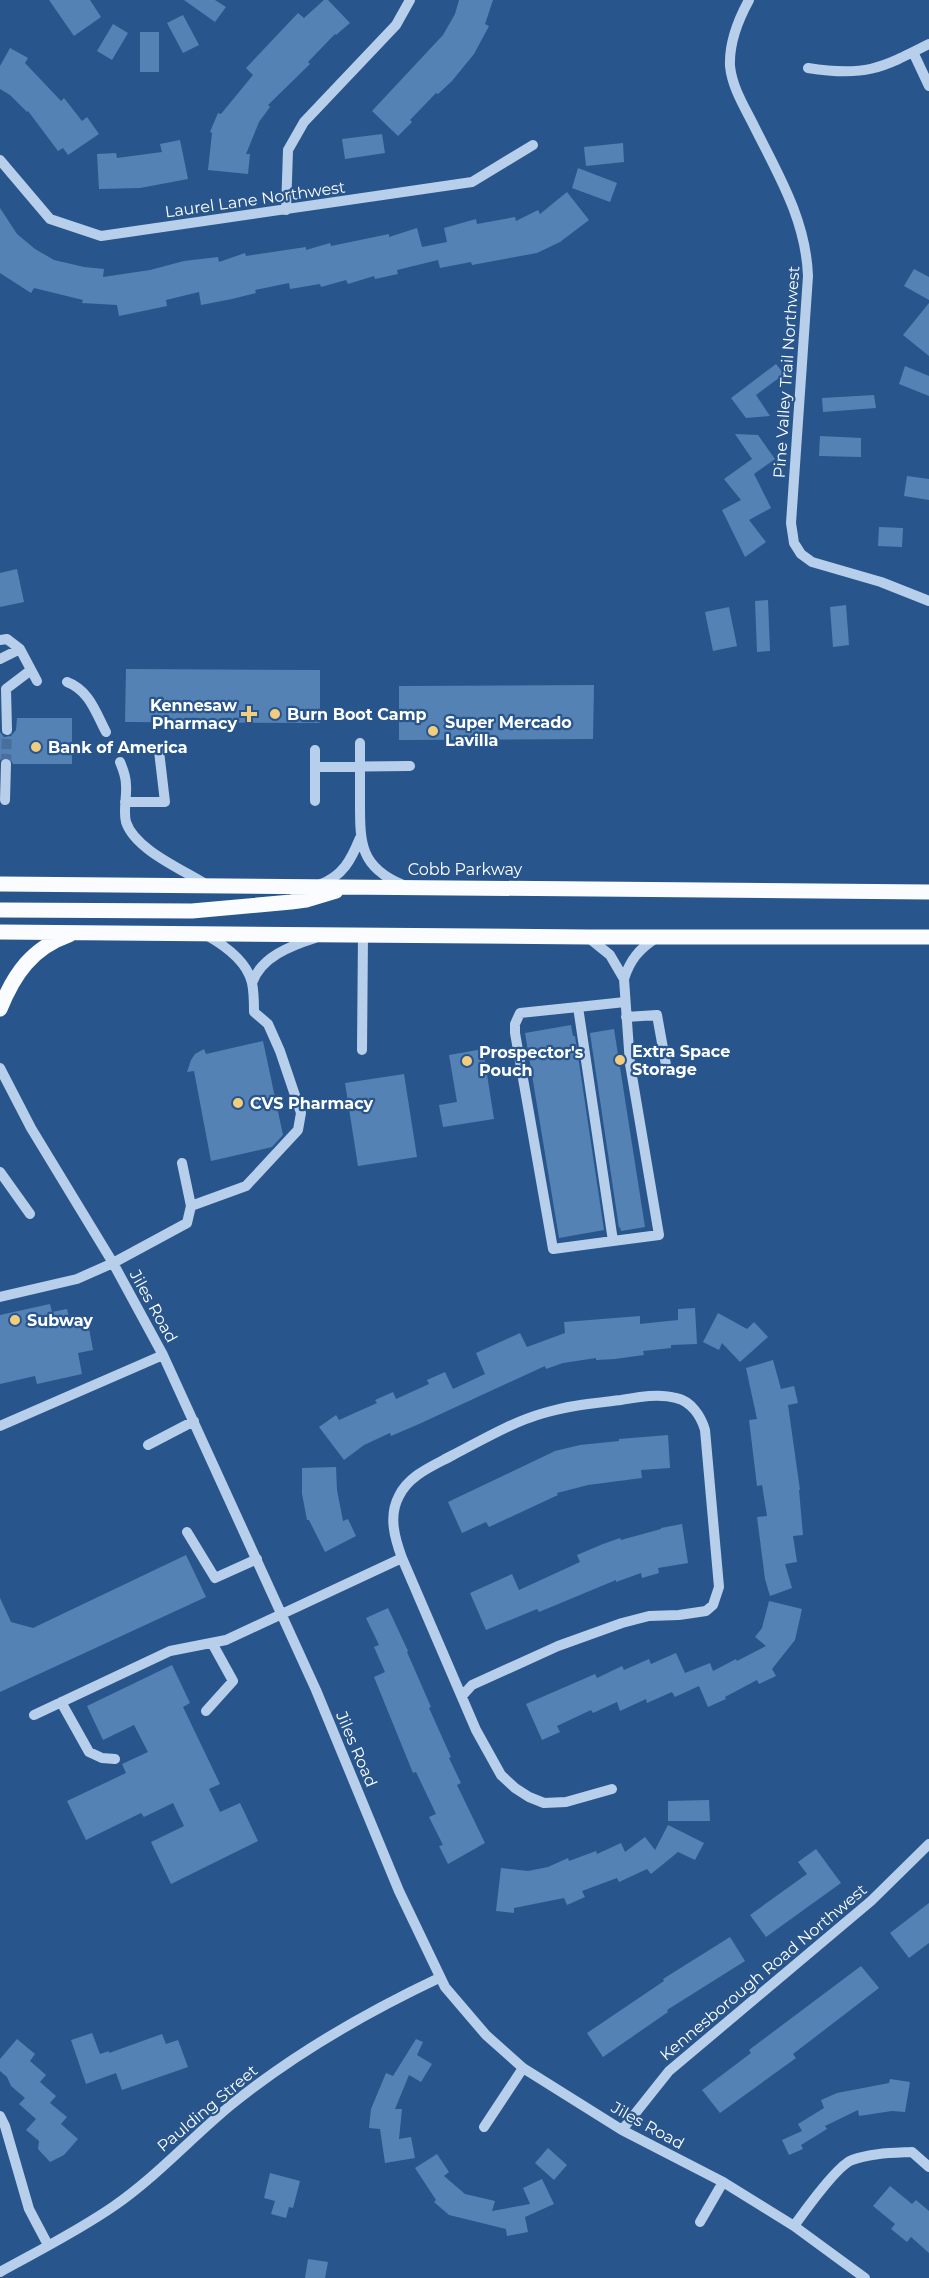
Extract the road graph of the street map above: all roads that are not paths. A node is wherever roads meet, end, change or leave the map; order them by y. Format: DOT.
graph roads {
  1 [pos="410,0"];
  2 [pos="749,0"];
  3 [pos="929,44"];
  4 [pos="913,52"];
  5 [pos="808,68"];
  6 [pos="929,86"];
  7 [pos="533,145"];
  8 [pos="0,160"];
  9 [pos="286,210"];
  10 [pos="929,601"];
  11 [pos="0,640"];
  12 [pos="20,649"];
  13 [pos="0,659"];
  14 [pos="31,670"];
  15 [pos="37,681"];
  16 [pos="67,682"];
  17 [pos="3,711"];
  18 [pos="7,730"];
  19 [pos="106,732"];
  20 [pos="360,743"];
  21 [pos="315,750"];
  22 [pos="159,751"];
  23 [pos="120,762"];
  24 [pos="6,764"];
  25 [pos="410,766"];
  26 [pos="315,767"];
  27 [pos="360,767"];
  28 [pos="5,800"];
  29 [pos="315,801"];
  30 [pos="125,802"];
  31 [pos="360,838"];
  32 [pos="0,884"];
  33 [pos="207,885"];
  34 [pos="317,886"];
  35 [pos="347,886"];
  36 [pos="408,887"];
  37 [pos="929,892"];
  38 [pos="0,910"];
  39 [pos="0,932"];
  40 [pos="74,933"];
  41 [pos="206,935"];
  42 [pos="322,935"];
  43 [pos="363,935"];
  44 [pos="589,937"];
  45 [pos="657,937"];
  46 [pos="929,937"];
  47 [pos="624,979"];
  48 [pos="252,983"];
  49 [pos="625,1002"];
  50 [pos="578,1007"];
  51 [pos="0,1009"];
  52 [pos="626,1017"];
  53 [pos="362,1050"];
  54 [pos="666,1065"];
  55 [pos="0,1068"];
  56 [pos="182,1164"];
  57 [pos="0,1172"];
  58 [pos="191,1206"];
  59 [pos="30,1214"];
  60 [pos="613,1241"];
  61 [pos="113,1263"];
  62 [pos="0,1297"];
  63 [pos="163,1355"];
  64 [pos="194,1421"];
  65 [pos="0,1426"];
  66 [pos="148,1445"];
  67 [pos="187,1532"];
  68 [pos="402,1558"];
  69 [pos="257,1559"];
  70 [pos="281,1614"];
  71 [pos="212,1643"];
  72 [pos="462,1696"];
  73 [pos="61,1702"];
  74 [pos="206,1711"];
  75 [pos="34,1715"];
  76 [pos="115,1759"];
  77 [pos="612,1789"];
  78 [pos="929,1844"];
  79 [pos="439,1978"];
  80 [pos="523,2068"];
  81 [pos="0,2116"];
  82 [pos="484,2127"];
  83 [pos="622,2130"];
  84 [pos="929,2167"];
  85 [pos="723,2182"];
  86 [pos="700,2222"];
  87 [pos="794,2226"];
  88 [pos="48,2245"];
  89 [pos="0,2272"];
  90 [pos="865,2278"];
  1 -- 9 [label="street"];
  2 -- 10 [label="street, Pine Valley Trail Northwest"];
  3 -- 4 [label="street"];
  4 -- 5 [label="street"];
  4 -- 6 [label="street"];
  7 -- 9 [label="street, Laurel Lane Northwest"];
  8 -- 9 [label="street, Laurel Lane Northwest"];
  11 -- 12 [label="street"];
  12 -- 13 [label="street"];
  12 -- 14 [label="street"];
  14 -- 15 [label="street"];
  14 -- 17 [label="street"];
  16 -- 19 [label="street"];
  17 -- 18 [label="street"];
  20 -- 27 [label="street"];
  21 -- 26 [label="street"];
  22 -- 30 [label="street"];
  23 -- 30 [label="street"];
  24 -- 28 [label="street"];
  25 -- 27 [label="street"];
  26 -- 27 [label="street"];
  26 -- 29 [label="street"];
  27 -- 31 [label="street"];
  30 -- 33 [label="street"];
  31 -- 34 [label="street"];
  31 -- 36 [label="street"];
  32 -- 33 [label="main road, Cobb Parkway"];
  33 -- 34 [label="main road, Cobb Parkway"];
  34 -- 35 [label="main road, Cobb Parkway"];
  35 -- 36 [label="main road, Cobb Parkway"];
  35 -- 38 [label="main road"];
  36 -- 37 [label="main road, Cobb Parkway"];
  39 -- 40 [label="main road"];
  40 -- 41 [label="main road"];
  40 -- 51 [label="main road"];
  41 -- 42 [label="main road"];
  41 -- 48 [label="street"];
  42 -- 43 [label="main road"];
  42 -- 48 [label="street"];
  43 -- 44 [label="main road"];
  43 -- 53 [label="street"];
  44 -- 45 [label="main road"];
  44 -- 47 [label="street"];
  45 -- 46 [label="main road"];
  45 -- 47 [label="street"];
  47 -- 49 [label="street"];
  48 -- 58 [label="street"];
  49 -- 50 [label="street"];
  49 -- 52 [label="street"];
  50 -- 60 [label="street"];
  50 -- 60 [label="street"];
  52 -- 54 [label="street"];
  52 -- 60 [label="street"];
  55 -- 61 [label="street, Jiles Road"];
  56 -- 58 [label="street"];
  57 -- 59 [label="street"];
  58 -- 61 [label="street"];
  61 -- 62 [label="street"];
  61 -- 63 [label="street, Jiles Road"];
  63 -- 64 [label="street, Jiles Road"];
  63 -- 65 [label="street"];
  64 -- 66 [label="street"];
  64 -- 69 [label="street, Jiles Road"];
  67 -- 69 [label="street"];
  68 -- 70 [label="street"];
  68 -- 72 [label="street"];
  68 -- 72 [label="street"];
  69 -- 70 [label="street, Jiles Road"];
  70 -- 71 [label="street"];
  70 -- 79 [label="street, Jiles Road"];
  71 -- 73 [label="street"];
  71 -- 74 [label="street"];
  72 -- 77 [label="street"];
  73 -- 75 [label="street"];
  73 -- 76 [label="street"];
  78 -- 83 [label="street, Kennesborough Road Northwest"];
  79 -- 80 [label="street, Jiles Road"];
  79 -- 88 [label="street, Paulding Street"];
  80 -- 82 [label="street"];
  80 -- 83 [label="street, Jiles Road"];
  81 -- 88 [label="street"];
  83 -- 85 [label="street, Jiles Road"];
  84 -- 87 [label="street"];
  85 -- 86 [label="street"];
  85 -- 87 [label="street, Jiles Road"];
  87 -- 90 [label="street, Jiles Road"];
  88 -- 89 [label="street, Paulding Street"];
}
